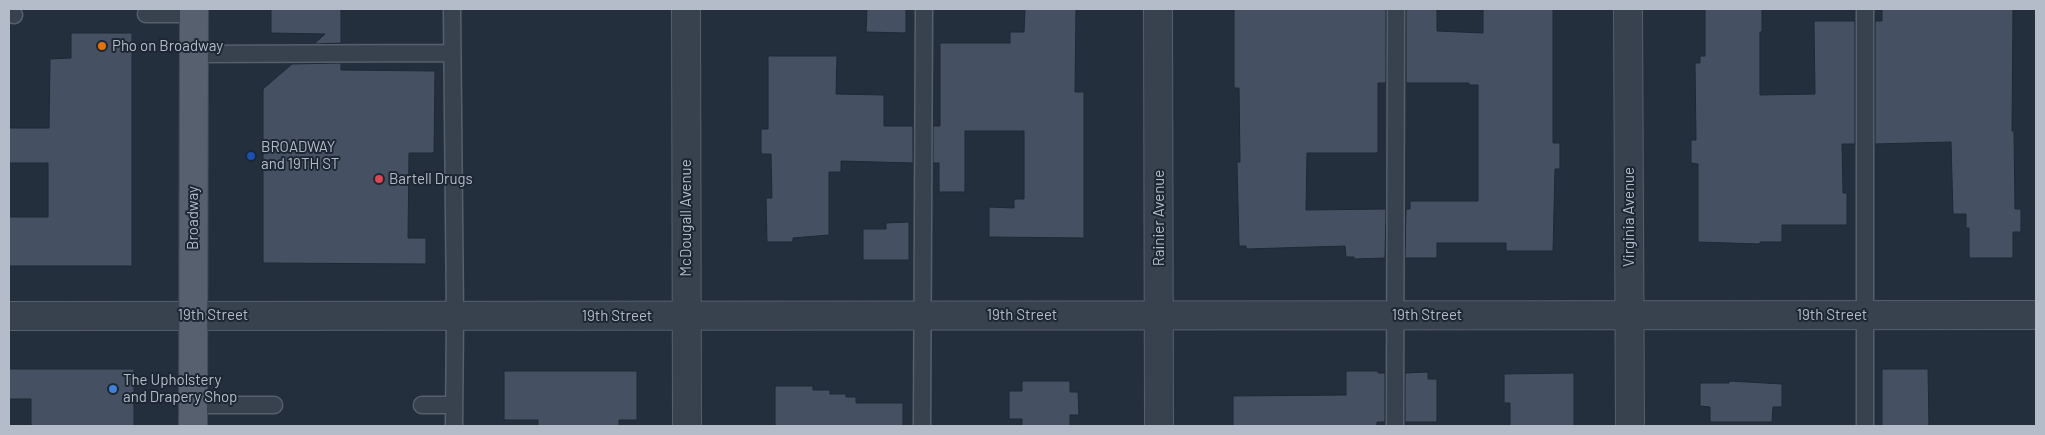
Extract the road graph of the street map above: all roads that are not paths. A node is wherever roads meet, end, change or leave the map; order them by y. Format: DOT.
graph roads {
  1 [pos="452,9"];
  2 [pos="686,9"];
  3 [pos="924,9"];
  4 [pos="1158,9"];
  5 [pos="1396,9"];
  6 [pos="1628,9"];
  7 [pos="1865,9"];
  8 [pos="194,11"];
  9 [pos="146,14"];
  10 [pos="452,53"];
  11 [pos="194,54"];
  12 [pos="1395,314"];
  13 [pos="1630,314"];
  14 [pos="193,315"];
  15 [pos="686,315"];
  16 [pos="922,315"];
  17 [pos="1159,315"];
  18 [pos="1864,315"];
  19 [pos="2036,315"];
  20 [pos="9,316"];
  21 [pos="455,316"];
  22 [pos="274,405"];
  23 [pos="422,405"];
  24 [pos="454,405"];
  25 [pos="193,416"];
  26 [pos="454,426"];
  27 [pos="687,426"];
  28 [pos="922,426"];
  29 [pos="1159,426"];
  30 [pos="1395,426"];
  31 [pos="1630,426"];
  32 [pos="1864,426"];
  1 -- 10 [label="lane"];
  2 -- 15 [label="street, McDougall Avenue"];
  3 -- 16 [label="lane"];
  4 -- 17 [label="street, Rainier Avenue"];
  5 -- 12 [label="lane"];
  6 -- 13 [label="street, Virginia Avenue"];
  7 -- 18 [label="lane"];
  8 -- 9 [label="lane"];
  8 -- 11 [label="main road, Broadway"];
  10 -- 11 [label="lane"];
  10 -- 21 [label="lane"];
  11 -- 14 [label="main road, Broadway"];
  12 -- 13 [label="street, 19th Street"];
  12 -- 17 [label="street, 19th Street"];
  12 -- 30 [label="lane"];
  13 -- 18 [label="street, 19th Street"];
  13 -- 31 [label="street, Virginia Avenue"];
  14 -- 20 [label="street, 19th Street"];
  14 -- 21 [label="street, 19th Street"];
  14 -- 25 [label="main road, Broadway"];
  15 -- 16 [label="street, 19th Street"];
  15 -- 21 [label="street, 19th Street"];
  15 -- 27 [label="street, McDougall Avenue"];
  16 -- 17 [label="street, 19th Street"];
  16 -- 28 [label="lane"];
  17 -- 29 [label="street, Rainier Avenue"];
  18 -- 19 [label="street, 19th Street"];
  18 -- 32 [label="lane"];
  21 -- 24 [label="lane"];
  22 -- 25 [label="lane"];
  23 -- 24 [label="lane"];
  24 -- 26 [label="lane"];
}
